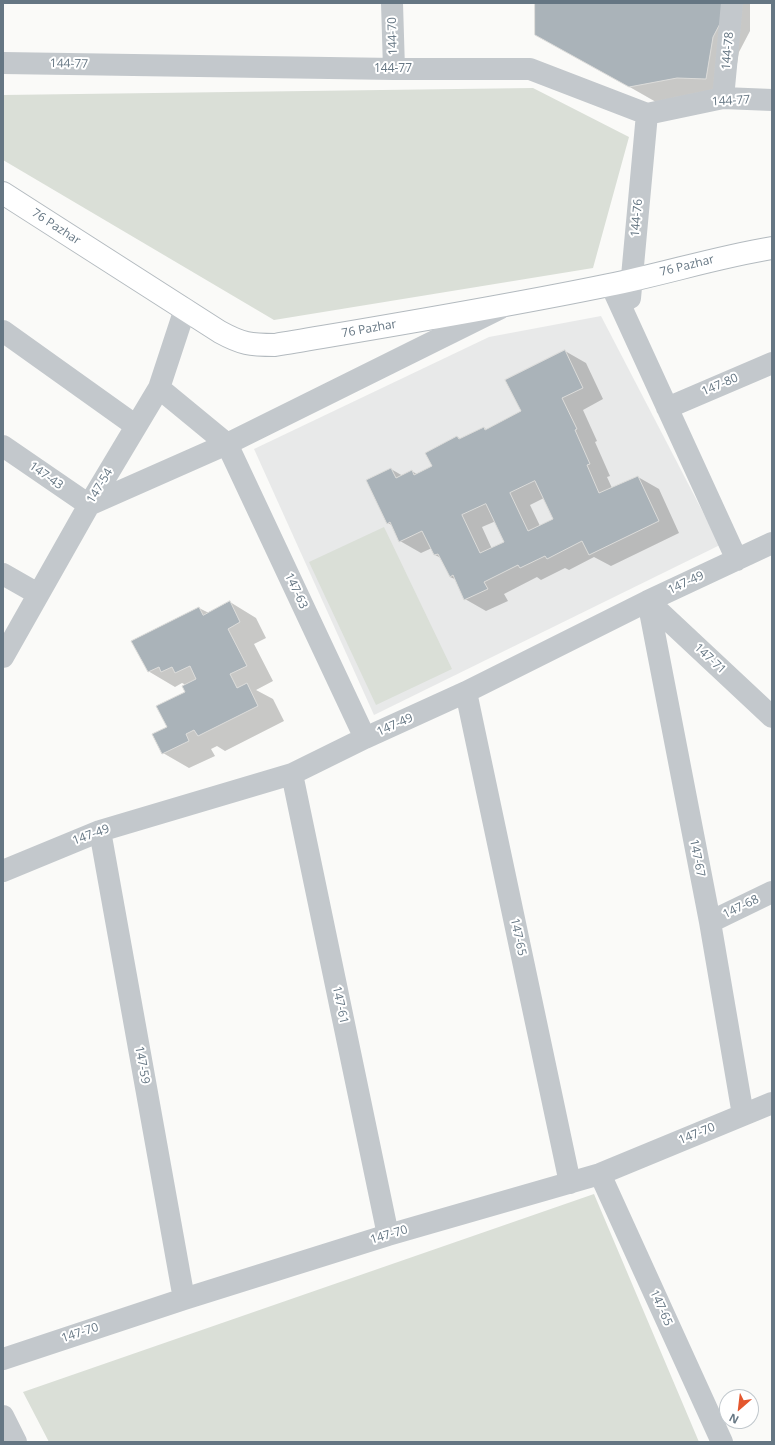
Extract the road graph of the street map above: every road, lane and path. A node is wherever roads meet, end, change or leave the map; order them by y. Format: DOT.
graph roads {
  1 [pos="392,3"];
  2 [pos="732,3"];
  3 [pos="3,63"];
  4 [pos="394,69"];
  5 [pos="723,98"];
  6 [pos="772,100"];
  7 [pos="646,114"];
  8 [pos="3,193"];
  9 [pos="772,248"];
  10 [pos="621,282"];
  11 [pos="506,306"];
  12 [pos="185,309"];
  13 [pos="3,331"];
  14 [pos="772,363"];
  15 [pos="159,388"];
  16 [pos="668,408"];
  17 [pos="136,426"];
  18 [pos="227,444"];
  19 [pos="3,446"];
  20 [pos="89,505"];
  21 [pos="772,543"];
  22 [pos="737,560"];
  23 [pos="3,574"];
  24 [pos="38,594"];
  25 [pos="648,601"];
  26 [pos="3,657"];
  27 [pos="466,692"];
  28 [pos="772,717"];
  29 [pos="365,738"];
  30 [pos="292,774"];
  31 [pos="100,831"];
  32 [pos="3,871"];
  33 [pos="772,892"];
  34 [pos="710,922"];
  35 [pos="772,1103"];
  36 [pos="743,1115"];
  37 [pos="600,1174"];
  38 [pos="570,1183"];
  39 [pos="388,1235"];
  40 [pos="184,1299"];
  41 [pos="3,1359"];
  42 [pos="3,1416"];
  43 [pos="16,1442"];
  44 [pos="722,1442"];
  1 -- 4 [label="street, 144-70"];
  2 -- 5 [label="street, 144-78"];
  3 -- 4 [label="street, 144-77"];
  4 -- 7 [label="street, 144-77"];
  5 -- 6 [label="street, 144-77"];
  5 -- 7 [label="street, 144-77"];
  7 -- 10 [label="street, 144-76"];
  8 -- 12 [label="street, 76 Pazhar"];
  9 -- 10 [label="street, 76 Pazhar"];
  10 -- 11 [label="street, 76 Pazhar"];
  10 -- 16 [label="street"];
  11 -- 12 [label="street, 76 Pazhar"];
  11 -- 18 [label="street"];
  12 -- 15 [label="street, 147-54"];
  13 -- 17 [label="street"];
  14 -- 16 [label="street, 147-80"];
  15 -- 17 [label="street, 147-54"];
  15 -- 18 [label="street"];
  16 -- 22 [label="street"];
  17 -- 20 [label="street, 147-54"];
  18 -- 20 [label="street"];
  18 -- 29 [label="street, 147-63"];
  19 -- 20 [label="street, 147-43"];
  20 -- 24 [label="street, 147-54"];
  21 -- 22 [label="street, 147-49"];
  22 -- 25 [label="street, 147-49"];
  23 -- 24 [label="street"];
  24 -- 26 [label="street, 147-54"];
  25 -- 27 [label="street, 147-49"];
  25 -- 28 [label="street, 147-71"];
  25 -- 34 [label="street, 147-67"];
  27 -- 29 [label="street, 147-49"];
  27 -- 38 [label="street, 147-65"];
  29 -- 30 [label="street, 147-49"];
  30 -- 31 [label="street, 147-49"];
  30 -- 39 [label="street, 147-61"];
  31 -- 32 [label="street, 147-49"];
  31 -- 40 [label="street, 147-59"];
  33 -- 34 [label="street, 147-68"];
  34 -- 36 [label="street, 147-67"];
  35 -- 36 [label="street, 147-70"];
  36 -- 37 [label="street, 147-70"];
  37 -- 38 [label="street, 147-70"];
  37 -- 44 [label="street, 147-65"];
  38 -- 39 [label="street, 147-70"];
  39 -- 40 [label="street, 147-70"];
  40 -- 41 [label="street, 147-70"];
  42 -- 43 [label="street"];
}
